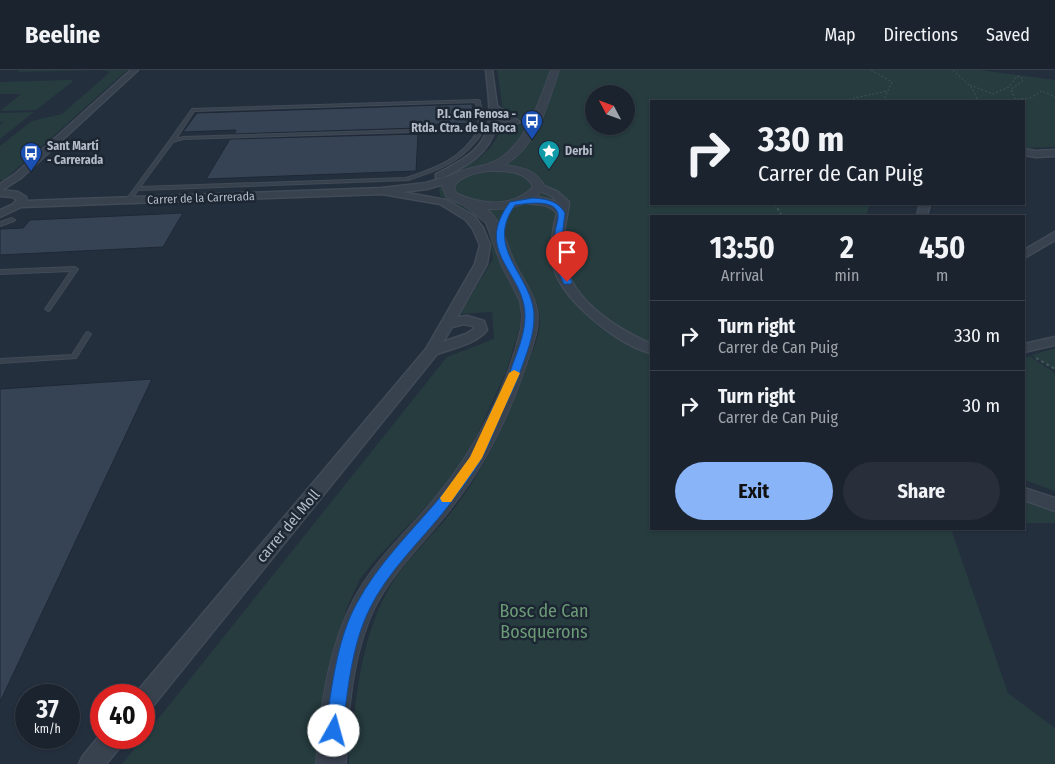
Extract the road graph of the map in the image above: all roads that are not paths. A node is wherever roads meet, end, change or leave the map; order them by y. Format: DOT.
graph roads {
  1 [pos="135,70"];
  2 [pos="489,70"];
  3 [pos="554,70"];
  4 [pos="494,108"];
  5 [pos="494,122"];
  6 [pos="481,129"];
  7 [pos="172,141"];
  8 [pos="521,145"];
  9 [pos="1025,152"];
  10 [pos="1055,153"];
  11 [pos="489,168"];
  12 [pos="528,174"];
  13 [pos="454,178"];
  14 [pos="12,182"];
  15 [pos="539,187"];
  16 [pos="0,188"];
  17 [pos="136,189"];
  18 [pos="382,191"];
  19 [pos="0,193"];
  20 [pos="16,194"];
  21 [pos="451,195"];
  22 [pos="128,200"];
  23 [pos="518,202"];
  24 [pos="469,203"];
  25 [pos="19,204"];
  26 [pos="562,213"];
  27 [pos="0,214"];
  28 [pos="12,220"];
  29 [pos="0,224"];
  30 [pos="1055,235"];
  31 [pos="499,237"];
  32 [pos="1025,254"];
  33 [pos="0,272"];
  34 [pos="48,309"];
  35 [pos="448,324"];
  36 [pos="88,334"];
  37 [pos="1055,341"];
  38 [pos="650,348"];
  39 [pos="432,351"];
  40 [pos="1028,352"];
  41 [pos="0,361"];
  42 [pos="1025,494"];
  43 [pos="1055,504"];
  44 [pos="155,687"];
  45 [pos="104,749"];
  46 [pos="91,764"];
  47 [pos="331,764"];
  1 -- 14 [label="street"];
  2 -- 4 [label="street"];
  3 -- 8 [label="street"];
  4 -- 5 [label="street"];
  4 -- 5 [label="street"];
  5 -- 18 [label="street"];
  6 -- 7 [label="lane"];
  6 -- 7 [label="lane"];
  6 -- 17 [label="lane"];
  7 -- 17 [label="lane"];
  8 -- 11 [label="street"];
  8 -- 12 [label="street"];
  9 -- 10 [label="street"];
  11 -- 12 [label="street"];
  11 -- 13 [label="street"];
  12 -- 15 [label="street"];
  13 -- 18 [label="street, Carrer de la Carrerada"];
  13 -- 21 [label="street"];
  14 -- 16 [label="street"];
  14 -- 20 [label="street"];
  15 -- 23 [label="street"];
  15 -- 26 [label="street"];
  17 -- 22 [label="lane"];
  18 -- 21 [label="street, Carrer de la Carrerada"];
  18 -- 22 [label="street, Carrer de la Carrerada"];
  18 -- 35 [label="street, carrer del Moll"];
  19 -- 20 [label="street"];
  20 -- 25 [label="street"];
  21 -- 24 [label="street"];
  22 -- 25 [label="street, Carrer de la Carrerada"];
  23 -- 24 [label="street"];
  23 -- 26 [label="street"];
  23 -- 31 [label="street"];
  24 -- 31 [label="street"];
  25 -- 27 [label="street"];
  26 -- 38 [label="street"];
  28 -- 29 [label="lane"];
  30 -- 32 [label="street"];
  31 -- 47 [label="street"];
  33 -- 34 [label="lane"];
  35 -- 39 [label="street, carrer del Moll"];
  35 -- 39 [label="street"];
  36 -- 41 [label="lane"];
  37 -- 40 [label="street"];
  39 -- 44 [label="street, carrer del Moll"];
  42 -- 43 [label="street"];
  45 -- 46 [label="street"];
}
